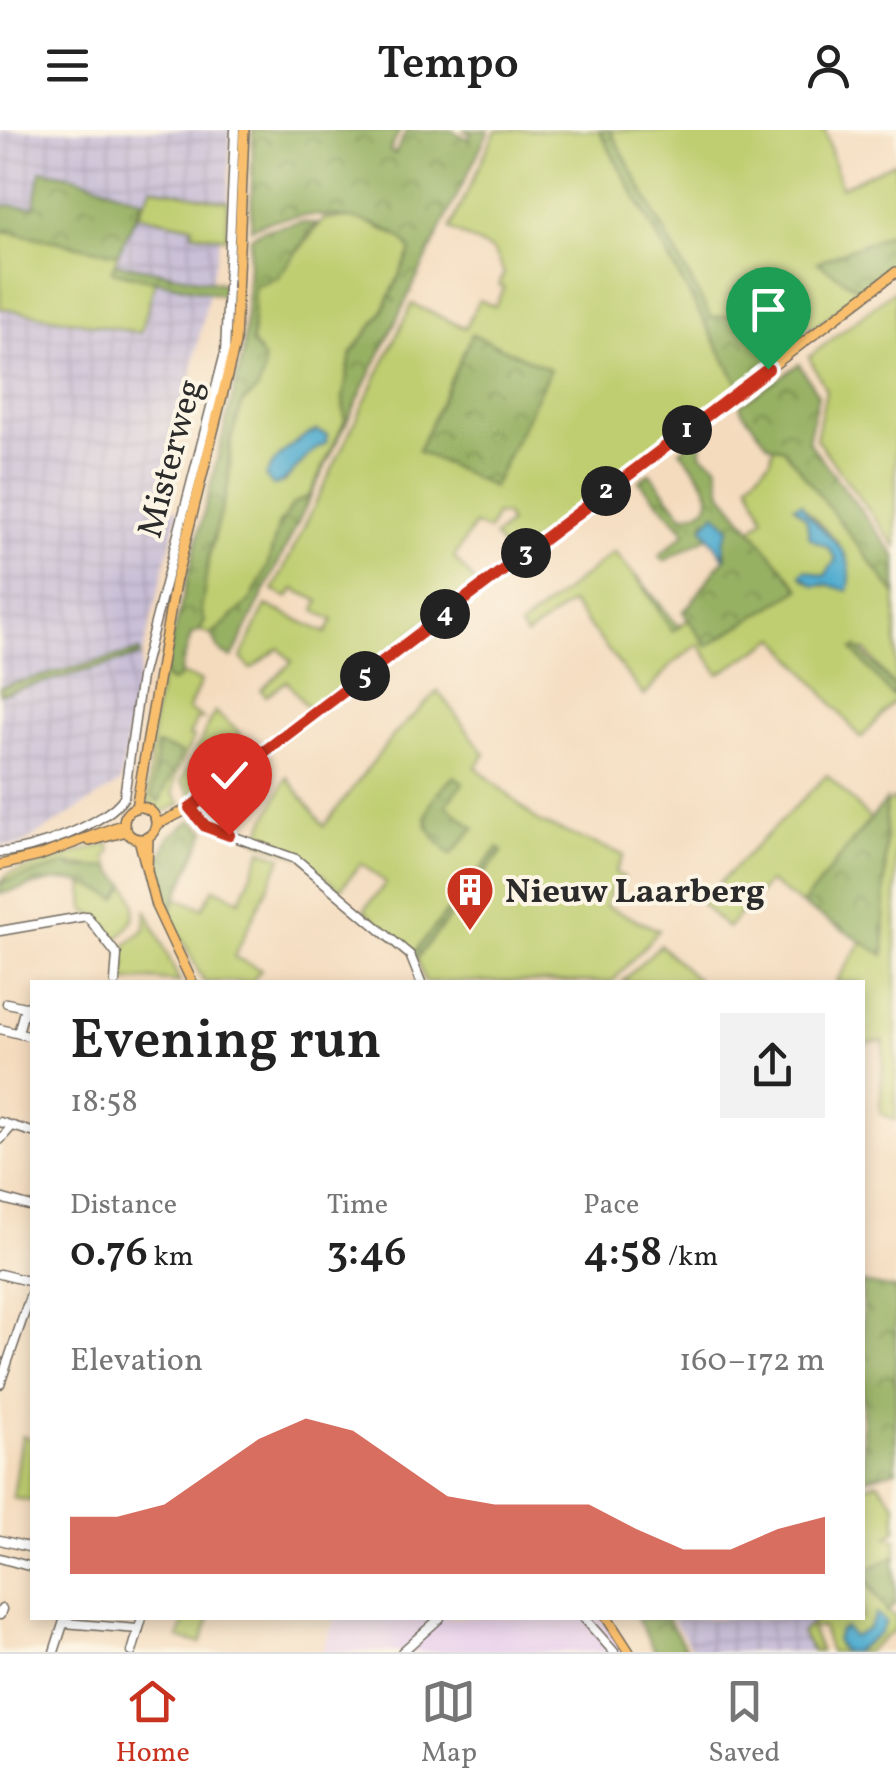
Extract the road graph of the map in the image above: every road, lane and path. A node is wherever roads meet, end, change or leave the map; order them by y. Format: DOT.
graph roads {
  1 [pos="235,130"];
  2 [pos="244,130"];
  3 [pos="896,272"];
  4 [pos="140,808"];
  5 [pos="187,810"];
  6 [pos="156,822"];
  7 [pos="126,828"];
  8 [pos="143,838"];
  9 [pos="0,852"];
  10 [pos="0,865"];
  11 [pos="0,931"];
  12 [pos="115,980"];
  13 [pos="191,980"];
  14 [pos="420,980"];
  15 [pos="7,1003"];
  16 [pos="29,1006"];
  17 [pos="0,1029"];
  18 [pos="18,1033"];
  19 [pos="30,1036"];
  20 [pos="0,1122"];
  21 [pos="12,1126"];
  22 [pos="30,1131"];
  23 [pos="0,1140"];
  24 [pos="0,1198"];
  25 [pos="30,1206"];
  26 [pos="0,1274"];
  27 [pos="30,1282"];
  28 [pos="30,1297"];
  29 [pos="0,1384"];
  30 [pos="0,1540"];
  31 [pos="30,1548"];
  32 [pos="0,1558"];
  33 [pos="30,1566"];
  34 [pos="64,1620"];
  35 [pos="141,1620"];
  36 [pos="438,1620"];
  37 [pos="586,1620"];
  38 [pos="607,1620"];
  39 [pos="138,1629"];
  40 [pos="54,1652"];
  41 [pos="132,1652"];
  42 [pos="402,1652"];
  43 [pos="614,1652"];
  44 [pos="629,1652"];
  1 -- 9 [label="street, Misterweg"];
  2 -- 4 [label="main road, Misterweg"];
  3 -- 5 [label="main road"];
  4 -- 6 [label="main road"];
  4 -- 7 [label="main road"];
  5 -- 6 [label="main road"];
  5 -- 14 [label="street"];
  6 -- 8 [label="main road"];
  7 -- 8 [label="main road"];
  7 -- 10 [label="main road"];
  8 -- 13 [label="main road"];
  11 -- 12 [label="street"];
  15 -- 16 [label="street"];
  16 -- 18 [label="street"];
  17 -- 18 [label="street"];
  18 -- 19 [label="street"];
  20 -- 21 [label="street"];
  21 -- 22 [label="street"];
  21 -- 23 [label="street"];
  24 -- 25 [label="street"];
  26 -- 27 [label="street"];
  28 -- 29 [label="street"];
  30 -- 31 [label="street"];
  32 -- 33 [label="street"];
  34 -- 39 [label="street"];
  34 -- 40 [label="street"];
  35 -- 39 [label="street"];
  36 -- 42 [label="street"];
  37 -- 43 [label="street"];
  38 -- 44 [label="main road"];
  39 -- 41 [label="street"];
}
